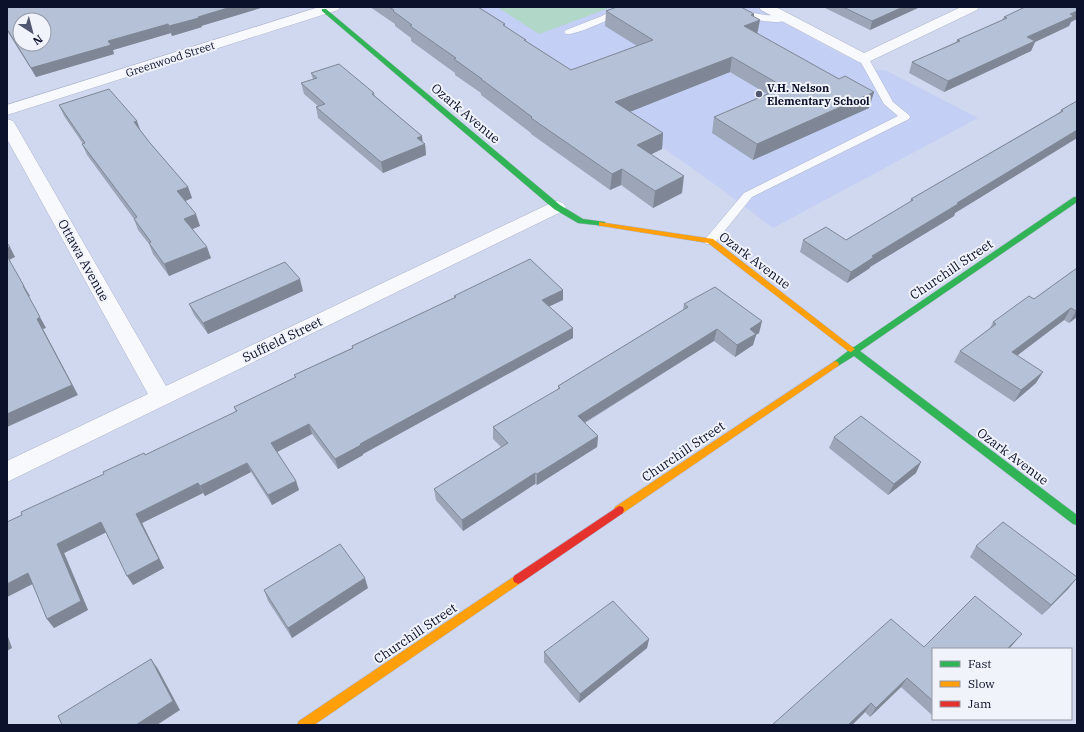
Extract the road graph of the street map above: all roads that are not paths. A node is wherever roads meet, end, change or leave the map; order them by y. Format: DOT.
graph roads {
  1 [pos="624,7"];
  2 [pos="730,7"];
  3 [pos="766,7"];
  4 [pos="972,7"];
  5 [pos="328,8"];
  6 [pos="786,18"];
  7 [pos="569,32"];
  8 [pos="864,59"];
  9 [pos="7,110"];
  10 [pos="7,124"];
  11 [pos="1077,198"];
  12 [pos="557,207"];
  13 [pos="710,241"];
  14 [pos="854,351"];
  15 [pos="161,397"];
  16 [pos="7,472"];
  17 [pos="1077,521"];
  18 [pos="303,725"];
  1 -- 7 [label="lane"];
  2 -- 6 [label="lane"];
  3 -- 6 [label="street"];
  4 -- 8 [label="street"];
  5 -- 9 [label="street, Greenwood Street"];
  5 -- 12 [label="street, Ozark Avenue"];
  6 -- 8 [label="street"];
  8 -- 13 [label="lane"];
  10 -- 15 [label="street, Ottawa Avenue"];
  11 -- 14 [label="street, Churchill Street"];
  12 -- 13 [label="street, Ozark Avenue"];
  12 -- 15 [label="street, Suffield Street"];
  13 -- 14 [label="street, Ozark Avenue"];
  14 -- 17 [label="street, Ozark Avenue"];
  14 -- 18 [label="street, Churchill Street"];
  15 -- 16 [label="street, Suffield Street"];
}
